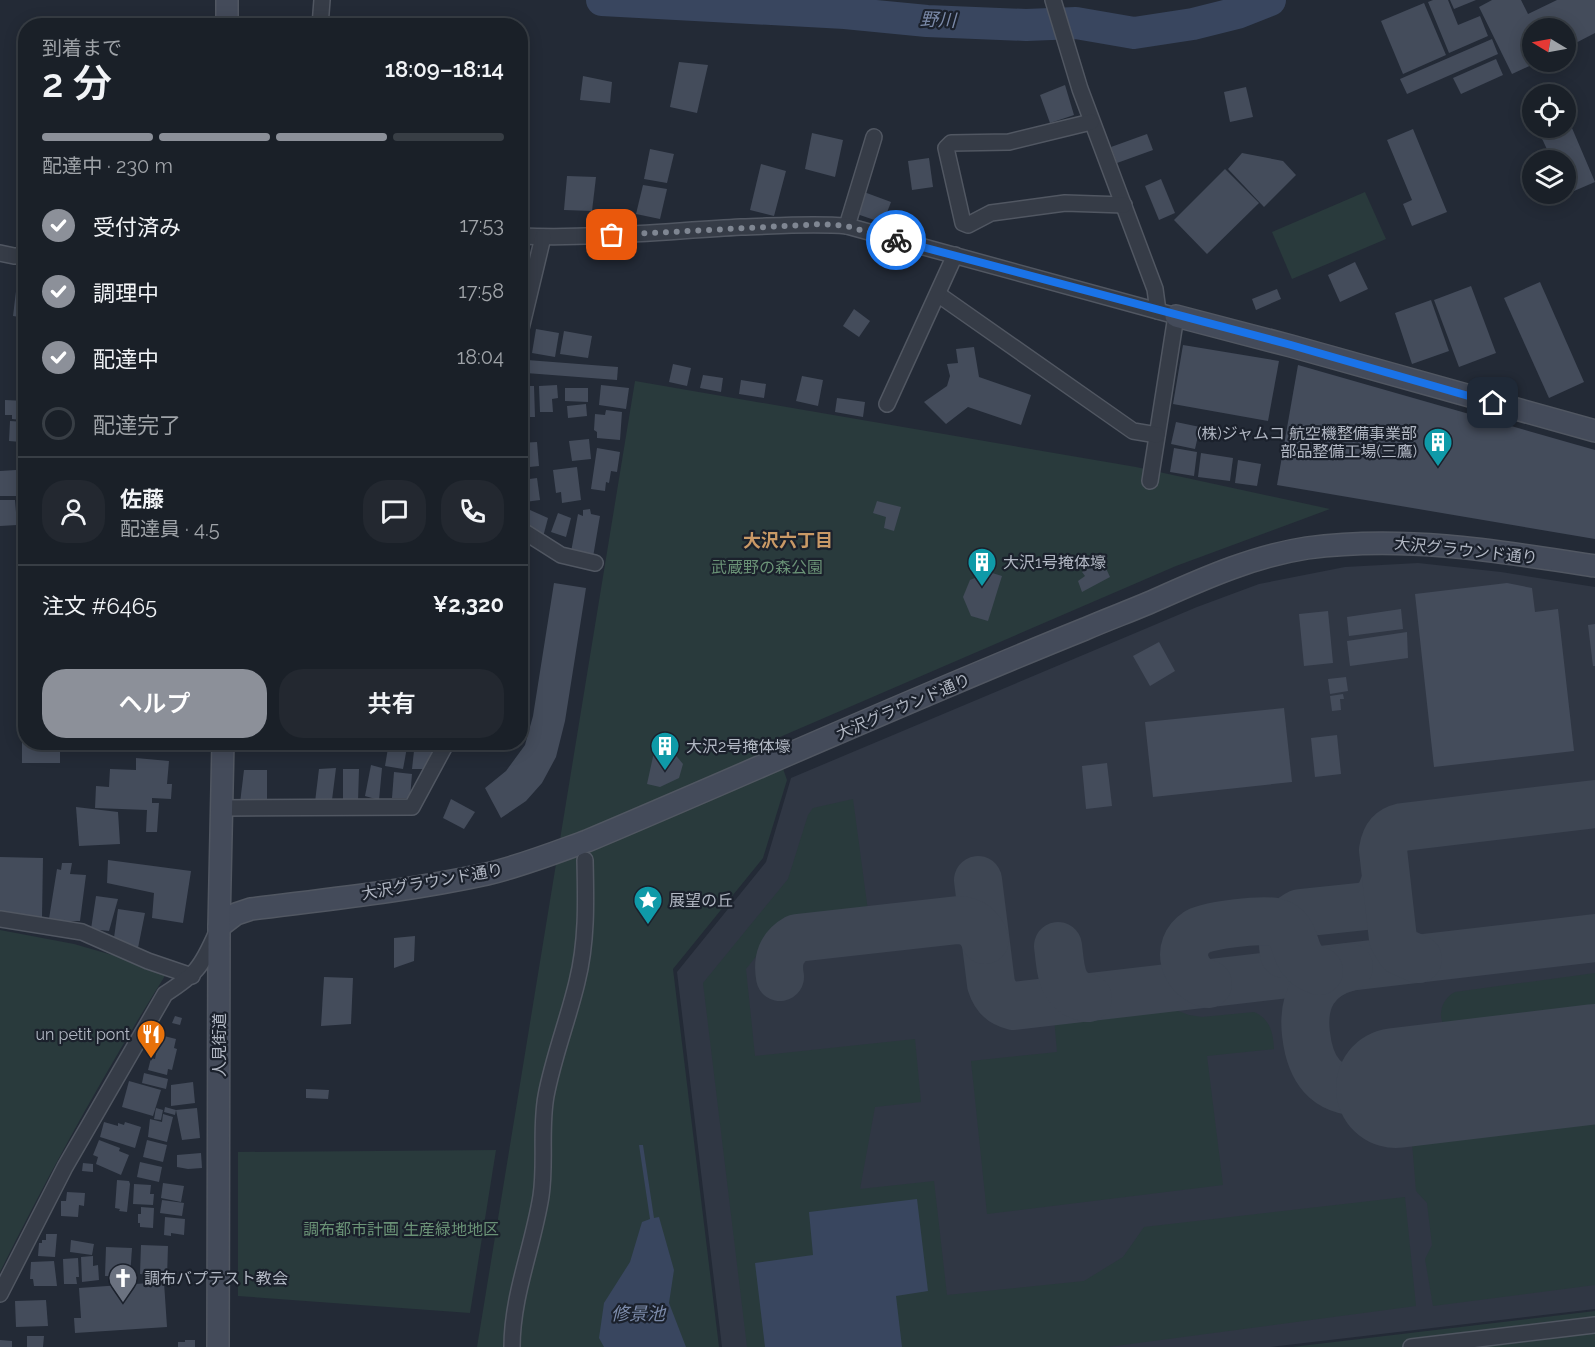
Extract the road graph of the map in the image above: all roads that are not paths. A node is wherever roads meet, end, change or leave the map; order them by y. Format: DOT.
graph roads {
  1 [pos="1053,0"];
  2 [pos="228,2"];
  3 [pos="322,3"];
  4 [pos="227,18"];
  5 [pos="321,18"];
  6 [pos="1091,122"];
  7 [pos="874,138"];
  8 [pos="1124,205"];
  9 [pos="846,226"];
  10 [pos="528,236"];
  11 [pos="543,237"];
  12 [pos="0,253"];
  13 [pos="955,255"];
  14 [pos="18,256"];
  15 [pos="939,295"];
  16 [pos="528,300"];
  17 [pos="1167,313"];
  18 [pos="887,404"];
  19 [pos="1595,431"];
  20 [pos="1157,435"];
  21 [pos="1150,481"];
  22 [pos="528,534"];
  23 [pos="595,563"];
  24 [pos="1595,566"];
  25 [pos="223,750"];
  26 [pos="443,750"];
  27 [pos="222,808"];
  28 [pos="585,860"];
  29 [pos="0,919"];
  30 [pos="219,927"];
  31 [pos="192,976"];
  32 [pos="0,1294"];
  33 [pos="1595,1325"];
  34 [pos="218,1347"];
  35 [pos="512,1347"];
  36 [pos="1411,1347"];
  1 -- 6 [label="street"];
  2 -- 4 [label="street"];
  3 -- 5 [label="street"];
  6 -- 8 [label="street"];
  6 -- 8 [label="street"];
  7 -- 9 [label="street"];
  8 -- 17 [label="street"];
  9 -- 11 [label="street"];
  9 -- 13 [label="street"];
  10 -- 11 [label="street"];
  11 -- 16 [label="street"];
  12 -- 14 [label="street"];
  13 -- 15 [label="street"];
  13 -- 17 [label="street"];
  15 -- 18 [label="street"];
  15 -- 20 [label="street"];
  17 -- 19 [label="street"];
  17 -- 20 [label="street"];
  20 -- 21 [label="street"];
  22 -- 23 [label="street"];
  24 -- 30 [label="street, 大沢グラウンド通り"];
  25 -- 27 [label="street, 人見街道"];
  26 -- 27 [label="street"];
  27 -- 30 [label="street, 人見街道"];
  28 -- 35 [label="street"];
  29 -- 31 [label="street"];
  30 -- 31 [label="street"];
  30 -- 34 [label="street, 人見街道"];
  31 -- 32 [label="street"];
  33 -- 36 [label="street"];
}
